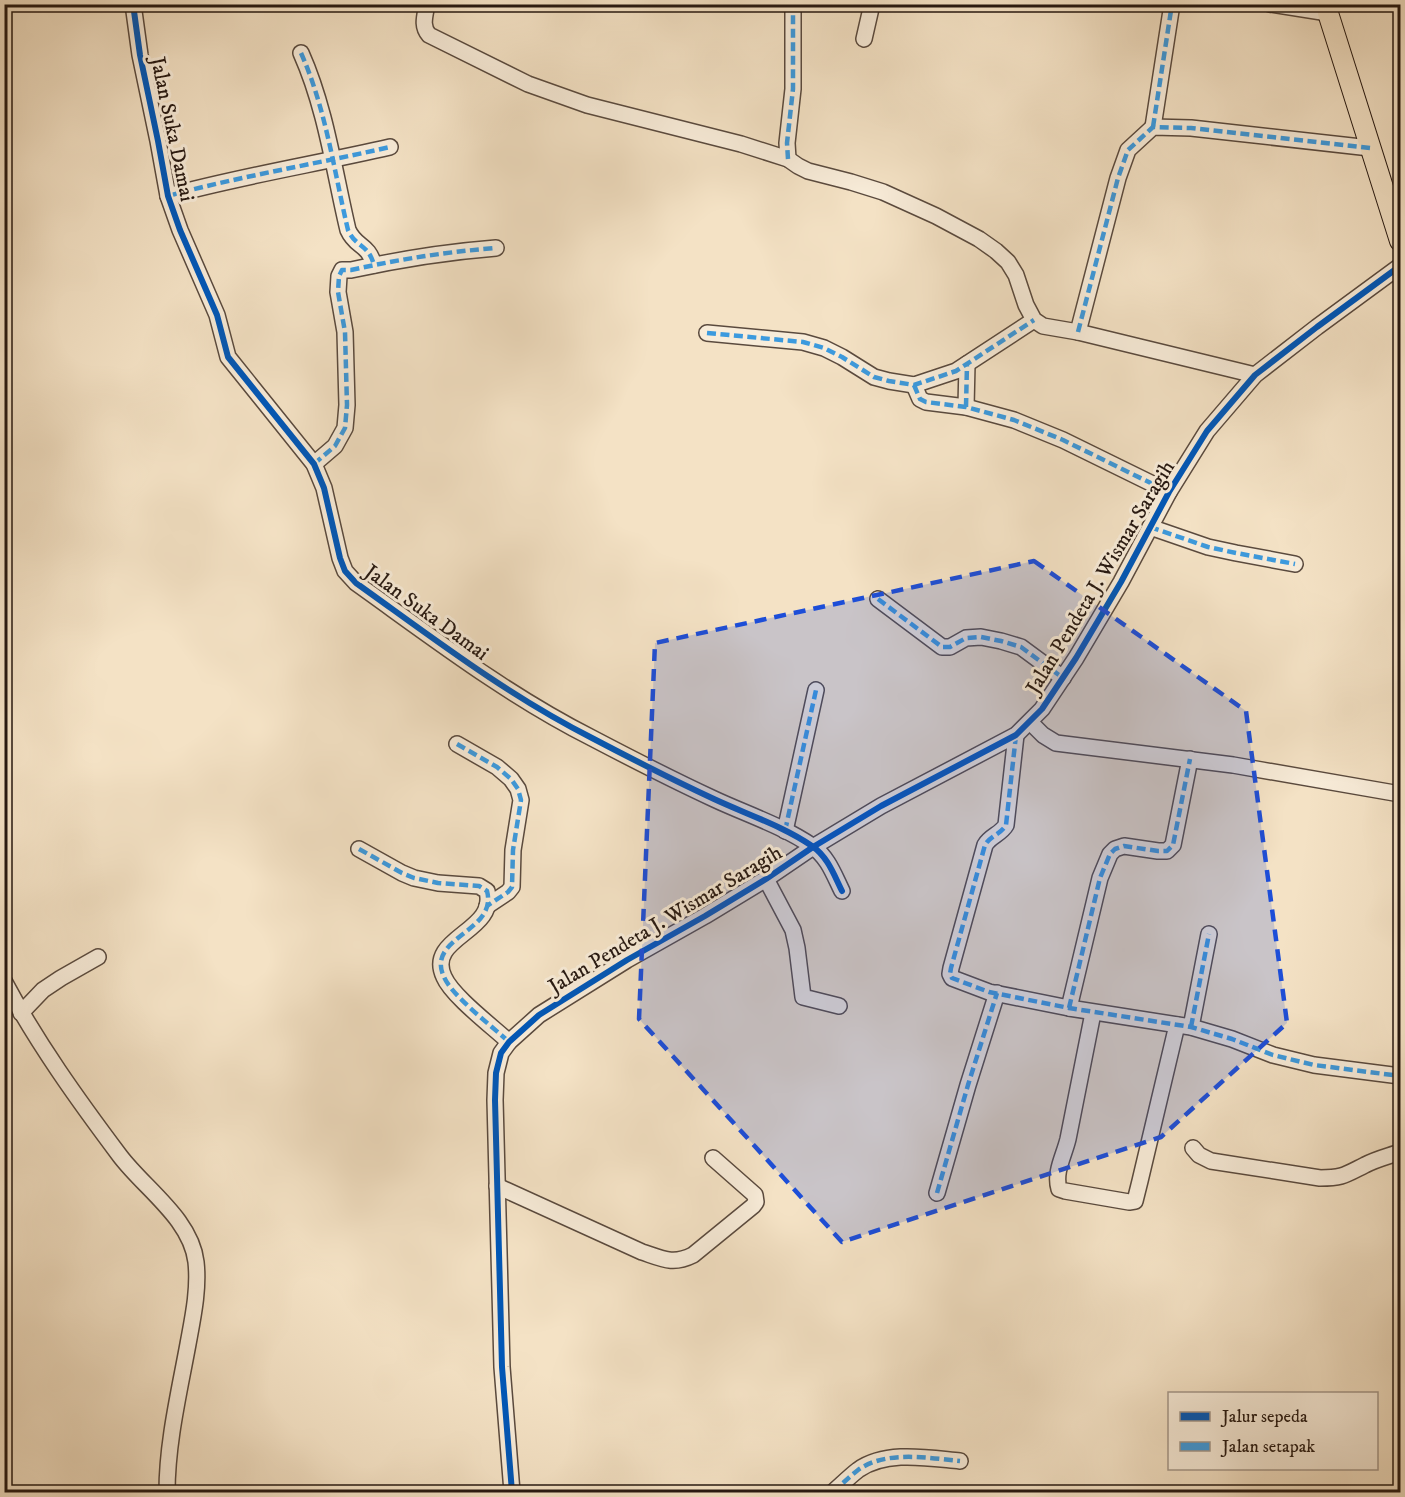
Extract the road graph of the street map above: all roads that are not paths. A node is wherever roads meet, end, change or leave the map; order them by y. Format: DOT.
graph roads {
  1 [pos="133,4"];
  2 [pos="427,4"];
  3 [pos="793,4"];
  4 [pos="872,4"];
  5 [pos="1172,4"];
  6 [pos="1270,4"];
  7 [pos="1328,9"];
  8 [pos="864,39"];
  9 [pos="301,53"];
  10 [pos="1153,127"];
  11 [pos="390,147"];
  12 [pos="1370,148"];
  13 [pos="788,159"];
  14 [pos="333,160"];
  15 [pos="168,196"];
  16 [pos="1397,218"];
  17 [pos="1401,241"];
  18 [pos="496,248"];
  19 [pos="374,265"];
  20 [pos="1401,266"];
  21 [pos="1034,320"];
  22 [pos="1078,332"];
  23 [pos="707,333"];
  24 [pos="968,364"];
  25 [pos="1255,375"];
  26 [pos="914,385"];
  27 [pos="966,406"];
  28 [pos="314,464"];
  29 [pos="1169,492"];
  30 [pos="1150,527"];
  31 [pos="1295,564"];
  32 [pos="878,599"];
  33 [pos="1063,678"];
  34 [pos="816,690"];
  35 [pos="1030,722"];
  36 [pos="1016,735"];
  37 [pos="457,744"];
  38 [pos="1190,759"];
  39 [pos="1401,794"];
  40 [pos="785,831"];
  41 [pos="813,847"];
  42 [pos="359,849"];
  43 [pos="766,879"];
  44 [pos="842,891"];
  45 [pos="487,906"];
  46 [pos="1209,934"];
  47 [pos="98,957"];
  48 [pos="4,981"];
  49 [pos="997,993"];
  50 [pos="839,1006"];
  51 [pos="1069,1008"];
  52 [pos="1093,1012"];
  53 [pos="21,1013"];
  54 [pos="1184,1026"];
  55 [pos="509,1042"];
  56 [pos="1401,1076"];
  57 [pos="1193,1148"];
  58 [pos="1401,1152"];
  59 [pos="713,1158"];
  60 [pos="497,1186"];
  61 [pos="937,1193"];
  62 [pos="960,1461"];
  63 [pos="167,1492"];
  64 [pos="512,1492"];
  65 [pos="833,1492"];
  1 -- 15 [label="street, Jalan Suka Damai"];
  2 -- 13 [label="street"];
  3 -- 13 [label="street"];
  4 -- 8 [label="street"];
  5 -- 10 [label="street"];
  6 -- 7 [label="street"];
  7 -- 12 [label="main road"];
  9 -- 14 [label="street"];
  10 -- 12 [label="street"];
  10 -- 22 [label="street"];
  11 -- 14 [label="street"];
  12 -- 16 [label="main road"];
  13 -- 21 [label="street"];
  14 -- 15 [label="street"];
  14 -- 19 [label="street"];
  15 -- 28 [label="street, Jalan Suka Damai"];
  16 -- 17 [label="main road"];
  18 -- 19 [label="street"];
  19 -- 28 [label="street"];
  20 -- 25 [label="street, Jalan Pendeta J. Wismar Saragih"];
  21 -- 22 [label="street"];
  21 -- 24 [label="street"];
  22 -- 25 [label="street"];
  23 -- 26 [label="street"];
  24 -- 26 [label="street"];
  24 -- 27 [label="street"];
  25 -- 29 [label="street, Jalan Pendeta J. Wismar Saragih"];
  26 -- 27 [label="street"];
  27 -- 29 [label="street"];
  28 -- 40 [label="street, Jalan Suka Damai"];
  29 -- 30 [label="street, Jalan Pendeta J. Wismar Saragih"];
  30 -- 31 [label="street"];
  30 -- 33 [label="street, Jalan Pendeta J. Wismar Saragih"];
  32 -- 33 [label="street"];
  33 -- 35 [label="street, Jalan Pendeta J. Wismar Saragih"];
  34 -- 40 [label="street"];
  35 -- 36 [label="street, Jalan Pendeta J. Wismar Saragih"];
  35 -- 38 [label="street"];
  36 -- 41 [label="street, Jalan Pendeta J. Wismar Saragih"];
  36 -- 49 [label="street"];
  37 -- 45 [label="street"];
  38 -- 39 [label="street"];
  38 -- 51 [label="street"];
  40 -- 41 [label="street, Jalan Suka Damai"];
  41 -- 43 [label="street, Jalan Pendeta J. Wismar Saragih"];
  41 -- 44 [label="street"];
  42 -- 45 [label="street"];
  43 -- 50 [label="street"];
  43 -- 55 [label="street, Jalan Pendeta J. Wismar Saragih"];
  45 -- 55 [label="street"];
  46 -- 54 [label="street"];
  47 -- 53 [label="street"];
  48 -- 53 [label="street"];
  49 -- 51 [label="street"];
  49 -- 61 [label="street"];
  51 -- 52 [label="street"];
  52 -- 54 [label="street"];
  52 -- 54 [label="street"];
  53 -- 63 [label="street"];
  54 -- 56 [label="street"];
  55 -- 60 [label="street, Jalan Pendeta J. Wismar Saragih"];
  57 -- 58 [label="street"];
  59 -- 60 [label="street"];
  60 -- 64 [label="street, Jalan Pendeta J. Wismar Saragih"];
  62 -- 65 [label="street"];
}
